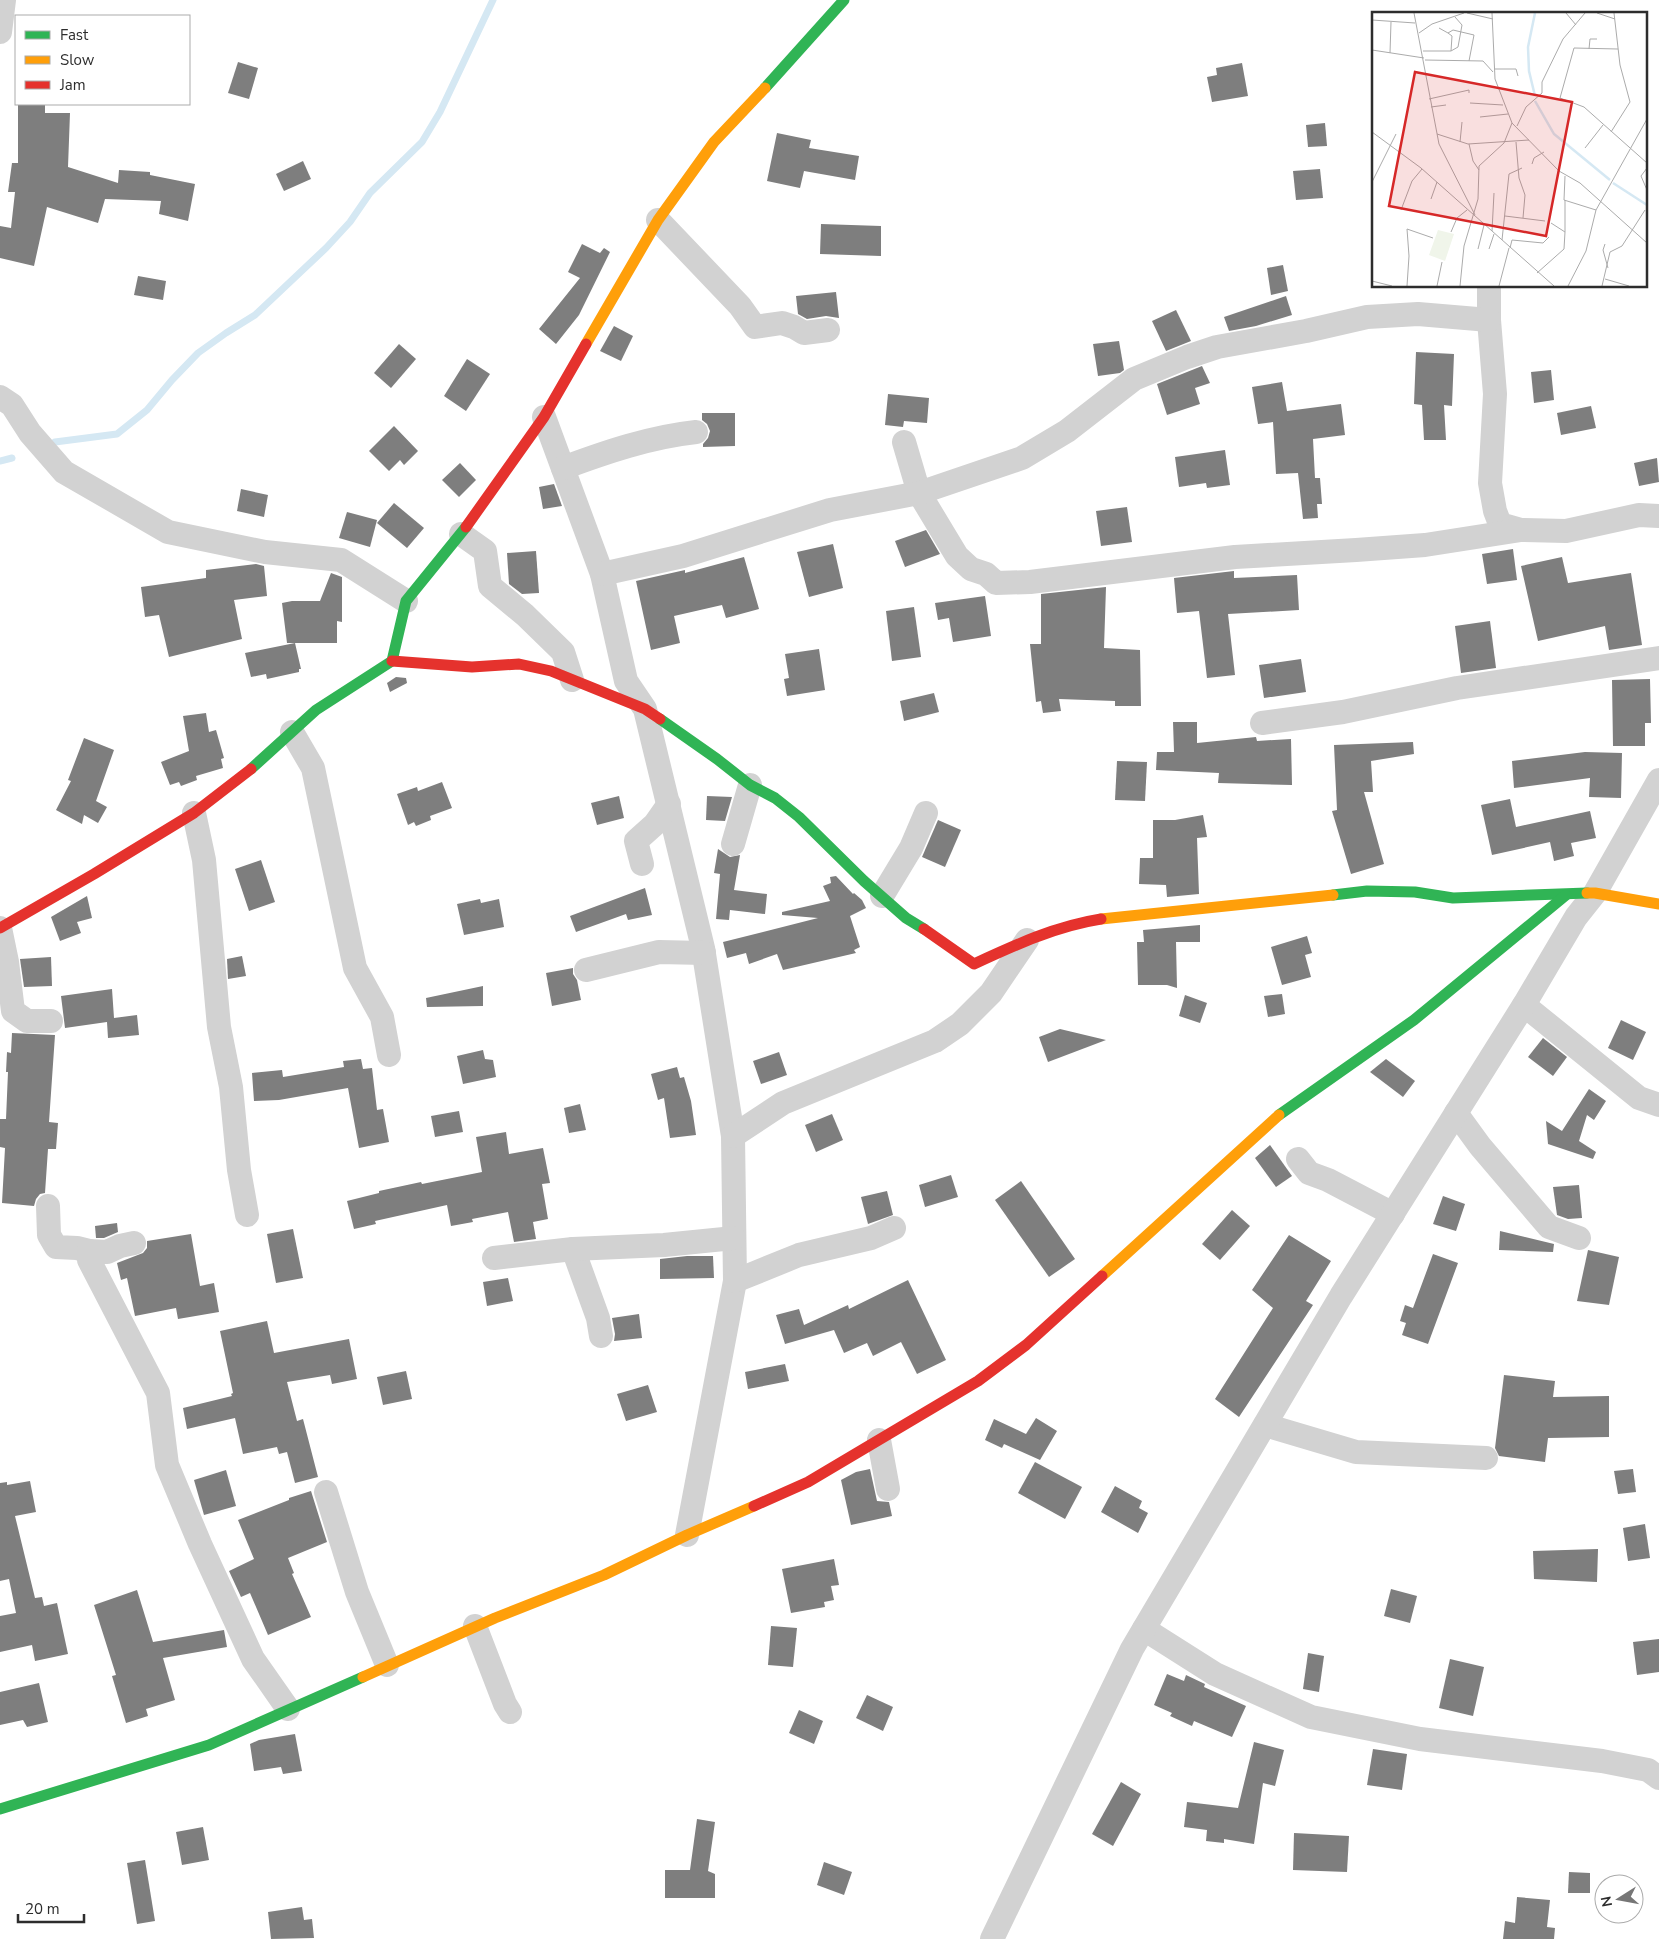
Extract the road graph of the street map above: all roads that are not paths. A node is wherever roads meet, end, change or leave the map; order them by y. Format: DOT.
graph roads {
  1 [pos="4,0"];
  2 [pos="844,0"];
  3 [pos="0,32"];
  4 [pos="658,220"];
  5 [pos="1489,288"];
  6 [pos="1489,320"];
  7 [pos="828,330"];
  8 [pos="0,397"];
  9 [pos="544,417"];
  10 [pos="696,432"];
  11 [pos="904,442"];
  12 [pos="563,468"];
  13 [pos="919,493"];
  14 [pos="1659,516"];
  15 [pos="1521,530"];
  16 [pos="461,534"];
  17 [pos="602,574"];
  18 [pos="406,602"];
  19 [pos="1659,658"];
  20 [pos="392,661"];
  21 [pos="572,680"];
  22 [pos="645,708"];
  23 [pos="1262,723"];
  24 [pos="292,732"];
  25 [pos="1659,780"];
  26 [pos="750,785"];
  27 [pos="668,804"];
  28 [pos="194,813"];
  29 [pos="926,813"];
  30 [pos="733,844"];
  31 [pos="642,864"];
  32 [pos="1595,893"];
  33 [pos="1566,895"];
  34 [pos="882,896"];
  35 [pos="1659,904"];
  36 [pos="0,928"];
  37 [pos="1027,940"];
  38 [pos="704,953"];
  39 [pos="586,970"];
  40 [pos="1524,1005"];
  41 [pos="51,1022"];
  42 [pos="390,1055"];
  43 [pos="1659,1105"];
  44 [pos="1456,1113"];
  45 [pos="733,1136"];
  46 [pos="1298,1159"];
  47 [pos="48,1206"];
  48 [pos="1393,1214"];
  49 [pos="247,1215"];
  50 [pos="894,1228"];
  51 [pos="734,1238"];
  52 [pos="1579,1238"];
  53 [pos="134,1242"];
  54 [pos="573,1249"];
  55 [pos="89,1251"];
  56 [pos="494,1258"];
  57 [pos="735,1280"];
  58 [pos="601,1336"];
  59 [pos="1265,1425"];
  60 [pos="879,1440"];
  61 [pos="1486,1458"];
  62 [pos="888,1489"];
  63 [pos="326,1492"];
  64 [pos="687,1535"];
  65 [pos="475,1626"];
  66 [pos="1144,1629"];
  67 [pos="387,1665"];
  68 [pos="288,1709"];
  69 [pos="510,1712"];
  70 [pos="1659,1778"];
  71 [pos="0,1809"];
  72 [pos="992,1939"];
  1 -- 3 [label="street"];
  2 -- 4 [label="street"];
  4 -- 7 [label="street"];
  4 -- 9 [label="street"];
  5 -- 6 [label="street"];
  6 -- 13 [label="street"];
  6 -- 15 [label="street"];
  8 -- 18 [label="street"];
  9 -- 12 [label="street"];
  9 -- 16 [label="street"];
  10 -- 12 [label="street"];
  11 -- 13 [label="street"];
  12 -- 17 [label="street"];
  13 -- 15 [label="street"];
  13 -- 17 [label="street"];
  14 -- 15 [label="street"];
  16 -- 18 [label="street"];
  16 -- 21 [label="street"];
  17 -- 22 [label="street"];
  18 -- 20 [label="street"];
  19 -- 23 [label="street"];
  20 -- 21 [label="street"];
  20 -- 24 [label="street"];
  21 -- 22 [label="street"];
  22 -- 26 [label="street"];
  22 -- 27 [label="street"];
  24 -- 28 [label="street"];
  24 -- 42 [label="street"];
  25 -- 32 [label="street"];
  26 -- 30 [label="street"];
  26 -- 34 [label="street"];
  27 -- 31 [label="street"];
  27 -- 38 [label="street"];
  28 -- 36 [label="street"];
  28 -- 49 [label="street"];
  29 -- 34 [label="street"];
  32 -- 33 [label="street"];
  32 -- 35 [label="street"];
  32 -- 40 [label="street"];
  33 -- 37 [label="street"];
  33 -- 60 [label="street"];
  34 -- 37 [label="street"];
  36 -- 41 [label="street"];
  37 -- 45 [label="street"];
  38 -- 39 [label="street"];
  38 -- 45 [label="street"];
  40 -- 43 [label="street"];
  40 -- 44 [label="street"];
  44 -- 48 [label="street"];
  44 -- 52 [label="street"];
  45 -- 51 [label="street"];
  46 -- 48 [label="street"];
  47 -- 55 [label="street"];
  48 -- 59 [label="street"];
  50 -- 57 [label="street"];
  51 -- 54 [label="street"];
  51 -- 57 [label="street"];
  53 -- 55 [label="street"];
  54 -- 56 [label="street"];
  54 -- 58 [label="street"];
  55 -- 68 [label="street"];
  57 -- 64 [label="street"];
  59 -- 61 [label="street"];
  59 -- 66 [label="street"];
  60 -- 62 [label="street"];
  60 -- 64 [label="street"];
  63 -- 67 [label="street"];
  64 -- 65 [label="street"];
  65 -- 67 [label="street"];
  65 -- 69 [label="street"];
  66 -- 70 [label="street"];
  66 -- 72 [label="street"];
  67 -- 68 [label="street"];
  68 -- 71 [label="street"];
}
